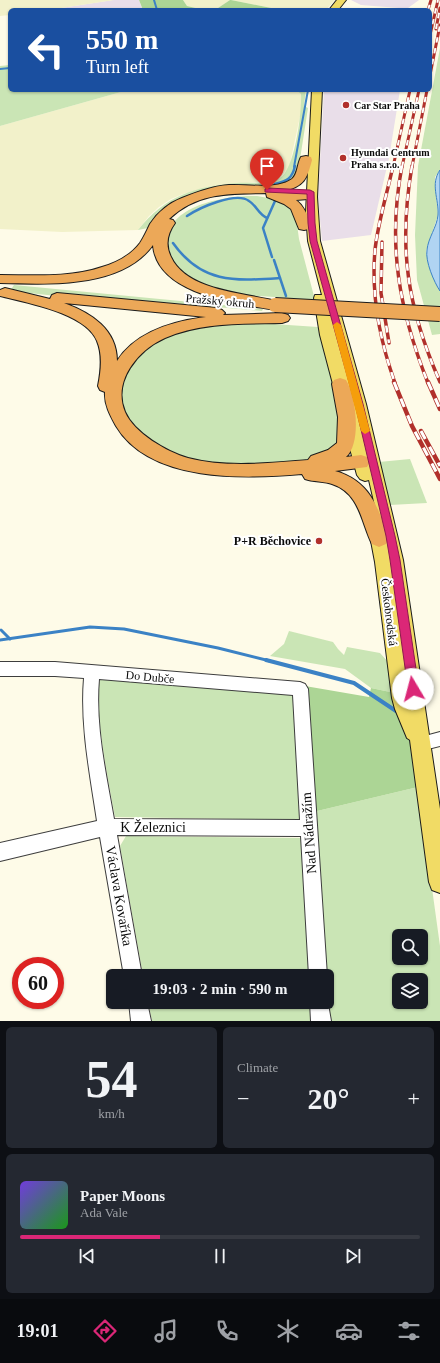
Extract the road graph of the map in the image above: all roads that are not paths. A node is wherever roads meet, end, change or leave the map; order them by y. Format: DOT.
graph roads {
  1 [pos="342,0"];
  2 [pos="335,8"];
  3 [pos="317,92"];
  4 [pos="316,102"];
  5 [pos="306,160"];
  6 [pos="236,191"];
  7 [pos="307,194"];
  8 [pos="304,226"];
  9 [pos="1,286"];
  10 [pos="270,311"];
  11 [pos="440,314"];
  12 [pos="440,327"];
  13 [pos="340,384"];
  14 [pos="368,465"];
  15 [pos="232,470"];
  16 [pos="278,473"];
  17 [pos="379,539"];
  18 [pos="0,669"];
  19 [pos="92,672"];
  20 [pos="300,690"];
  21 [pos="440,739"];
  22 [pos="420,744"];
  23 [pos="106,827"];
  24 [pos="309,828"];
  25 [pos="0,852"];
  26 [pos="440,882"];
  27 [pos="132,969"];
  28 [pos="318,969"];
  29 [pos="139,1009"];
  30 [pos="320,1009"];
  31 [pos="141,1021"];
  32 [pos="321,1021"];
  1 -- 2 [label="main road"];
  3 -- 4 [label="main road, Českobrodská"];
  4 -- 5 [label="main road, Českobrodská"];
  4 -- 7 [label="main road, Českobrodská"];
  5 -- 6 [label="highway"];
  5 -- 7 [label="main road, Českobrodská"];
  6 -- 7 [label="highway"];
  6 -- 8 [label="highway"];
  6 -- 9 [label="highway"];
  6 -- 10 [label="highway"];
  7 -- 8 [label="main road, Českobrodská"];
  7 -- 14 [label="main road, Českobrodská"];
  8 -- 13 [label="main road, Českobrodská"];
  9 -- 10 [label="highway, Pražský okruh"];
  9 -- 16 [label="highway"];
  10 -- 11 [label="highway, Pražský okruh, bridge"];
  10 -- 12 [label="highway, Pražský okruh"];
  10 -- 15 [label="highway"];
  13 -- 14 [label="main road, Českobrodská"];
  13 -- 15 [label="highway"];
  14 -- 15 [label="highway"];
  14 -- 16 [label="highway"];
  14 -- 17 [label="main road, Českobrodská"];
  14 -- 22 [label="main road, Českobrodská"];
  16 -- 17 [label="highway"];
  17 -- 22 [label="main road, Českobrodská"];
  18 -- 19 [label="street, Do Dubče"];
  19 -- 20 [label="street, Do Dubče"];
  19 -- 23 [label="street, Václava Kovaříka"];
  20 -- 24 [label="street, Nad Nádražím"];
  21 -- 22 [label="street"];
  22 -- 26 [label="main road, Českobrodská"];
  23 -- 24 [label="street, K Železnici"];
  23 -- 25 [label="street, K Železnici"];
  23 -- 27 [label="street, Václava Kovaříka"];
  24 -- 28 [label="street, Nad Nádražím"];
  29 -- 31 [label="street"];
  30 -- 32 [label="street"];
}
